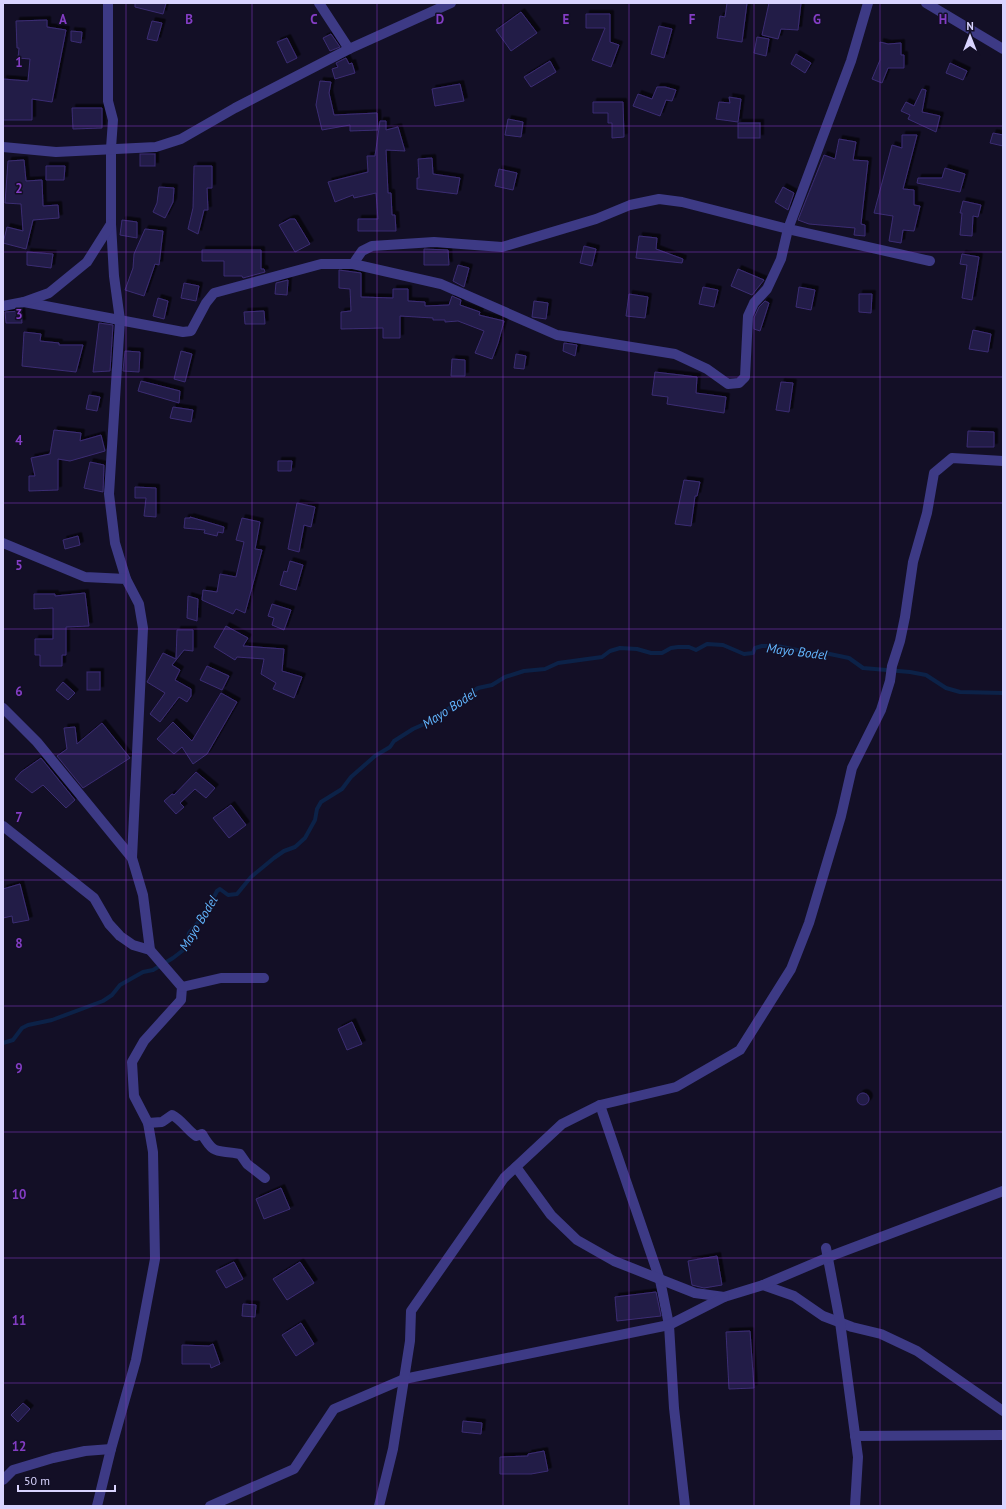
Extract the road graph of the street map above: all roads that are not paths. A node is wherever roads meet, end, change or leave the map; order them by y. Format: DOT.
graph roads {
  1 [pos="108,3"];
  2 [pos="319,3"];
  3 [pos="451,3"];
  4 [pos="868,3"];
  5 [pos="926,3"];
  6 [pos="348,49"];
  7 [pos="1003,49"];
  8 [pos="3,147"];
  9 [pos="111,148"];
  10 [pos="111,224"];
  11 [pos="788,230"];
  12 [pos="930,261"];
  13 [pos="353,264"];
  14 [pos="24,302"];
  15 [pos="3,306"];
  16 [pos="120,320"];
  17 [pos="1003,460"];
  18 [pos="3,544"];
  19 [pos="126,579"];
  20 [pos="3,708"];
  21 [pos="3,826"];
  22 [pos="132,858"];
  23 [pos="150,950"];
  24 [pos="264,978"];
  25 [pos="182,987"];
  26 [pos="600,1105"];
  27 [pos="148,1123"];
  28 [pos="516,1167"];
  29 [pos="265,1178"];
  30 [pos="1003,1191"];
  31 [pos="827,1253"];
  32 [pos="660,1280"];
  33 [pos="763,1285"];
  34 [pos="724,1297"];
  35 [pos="840,1322"];
  36 [pos="669,1325"];
  37 [pos="404,1379"];
  38 [pos="1003,1411"];
  39 [pos="1003,1435"];
  40 [pos="855,1436"];
  41 [pos="111,1449"];
  42 [pos="3,1480"];
  43 [pos="97,1506"];
  44 [pos="210,1506"];
  45 [pos="379,1506"];
  46 [pos="685,1506"];
  47 [pos="855,1506"];
  1 -- 9 [label="street"];
  2 -- 6 [label="street"];
  3 -- 6 [label="street"];
  4 -- 11 [label="street"];
  5 -- 7 [label="street"];
  6 -- 9 [label="street"];
  8 -- 9 [label="street"];
  9 -- 10 [label="street"];
  10 -- 14 [label="street"];
  10 -- 16 [label="street"];
  11 -- 12 [label="street"];
  11 -- 13 [label="street"];
  11 -- 13 [label="street"];
  13 -- 16 [label="street"];
  14 -- 15 [label="street"];
  14 -- 16 [label="street"];
  16 -- 19 [label="street"];
  17 -- 26 [label="street"];
  18 -- 19 [label="street"];
  19 -- 22 [label="street"];
  20 -- 22 [label="street"];
  21 -- 23 [label="street"];
  22 -- 23 [label="street"];
  23 -- 25 [label="street"];
  24 -- 25 [label="street"];
  25 -- 27 [label="street"];
  26 -- 28 [label="street"];
  26 -- 32 [label="street"];
  27 -- 29 [label="street"];
  27 -- 41 [label="street"];
  28 -- 32 [label="street"];
  28 -- 37 [label="street"];
  30 -- 31 [label="street"];
  31 -- 33 [label="street"];
  31 -- 35 [label="street"];
  32 -- 34 [label="street"];
  32 -- 36 [label="street"];
  33 -- 34 [label="street"];
  33 -- 35 [label="street"];
  34 -- 36 [label="street"];
  35 -- 38 [label="street"];
  35 -- 40 [label="street"];
  36 -- 37 [label="street"];
  36 -- 46 [label="street"];
  37 -- 44 [label="street"];
  37 -- 45 [label="street"];
  39 -- 40 [label="street"];
  40 -- 47 [label="street"];
  41 -- 42 [label="street"];
  41 -- 43 [label="street"];
}
